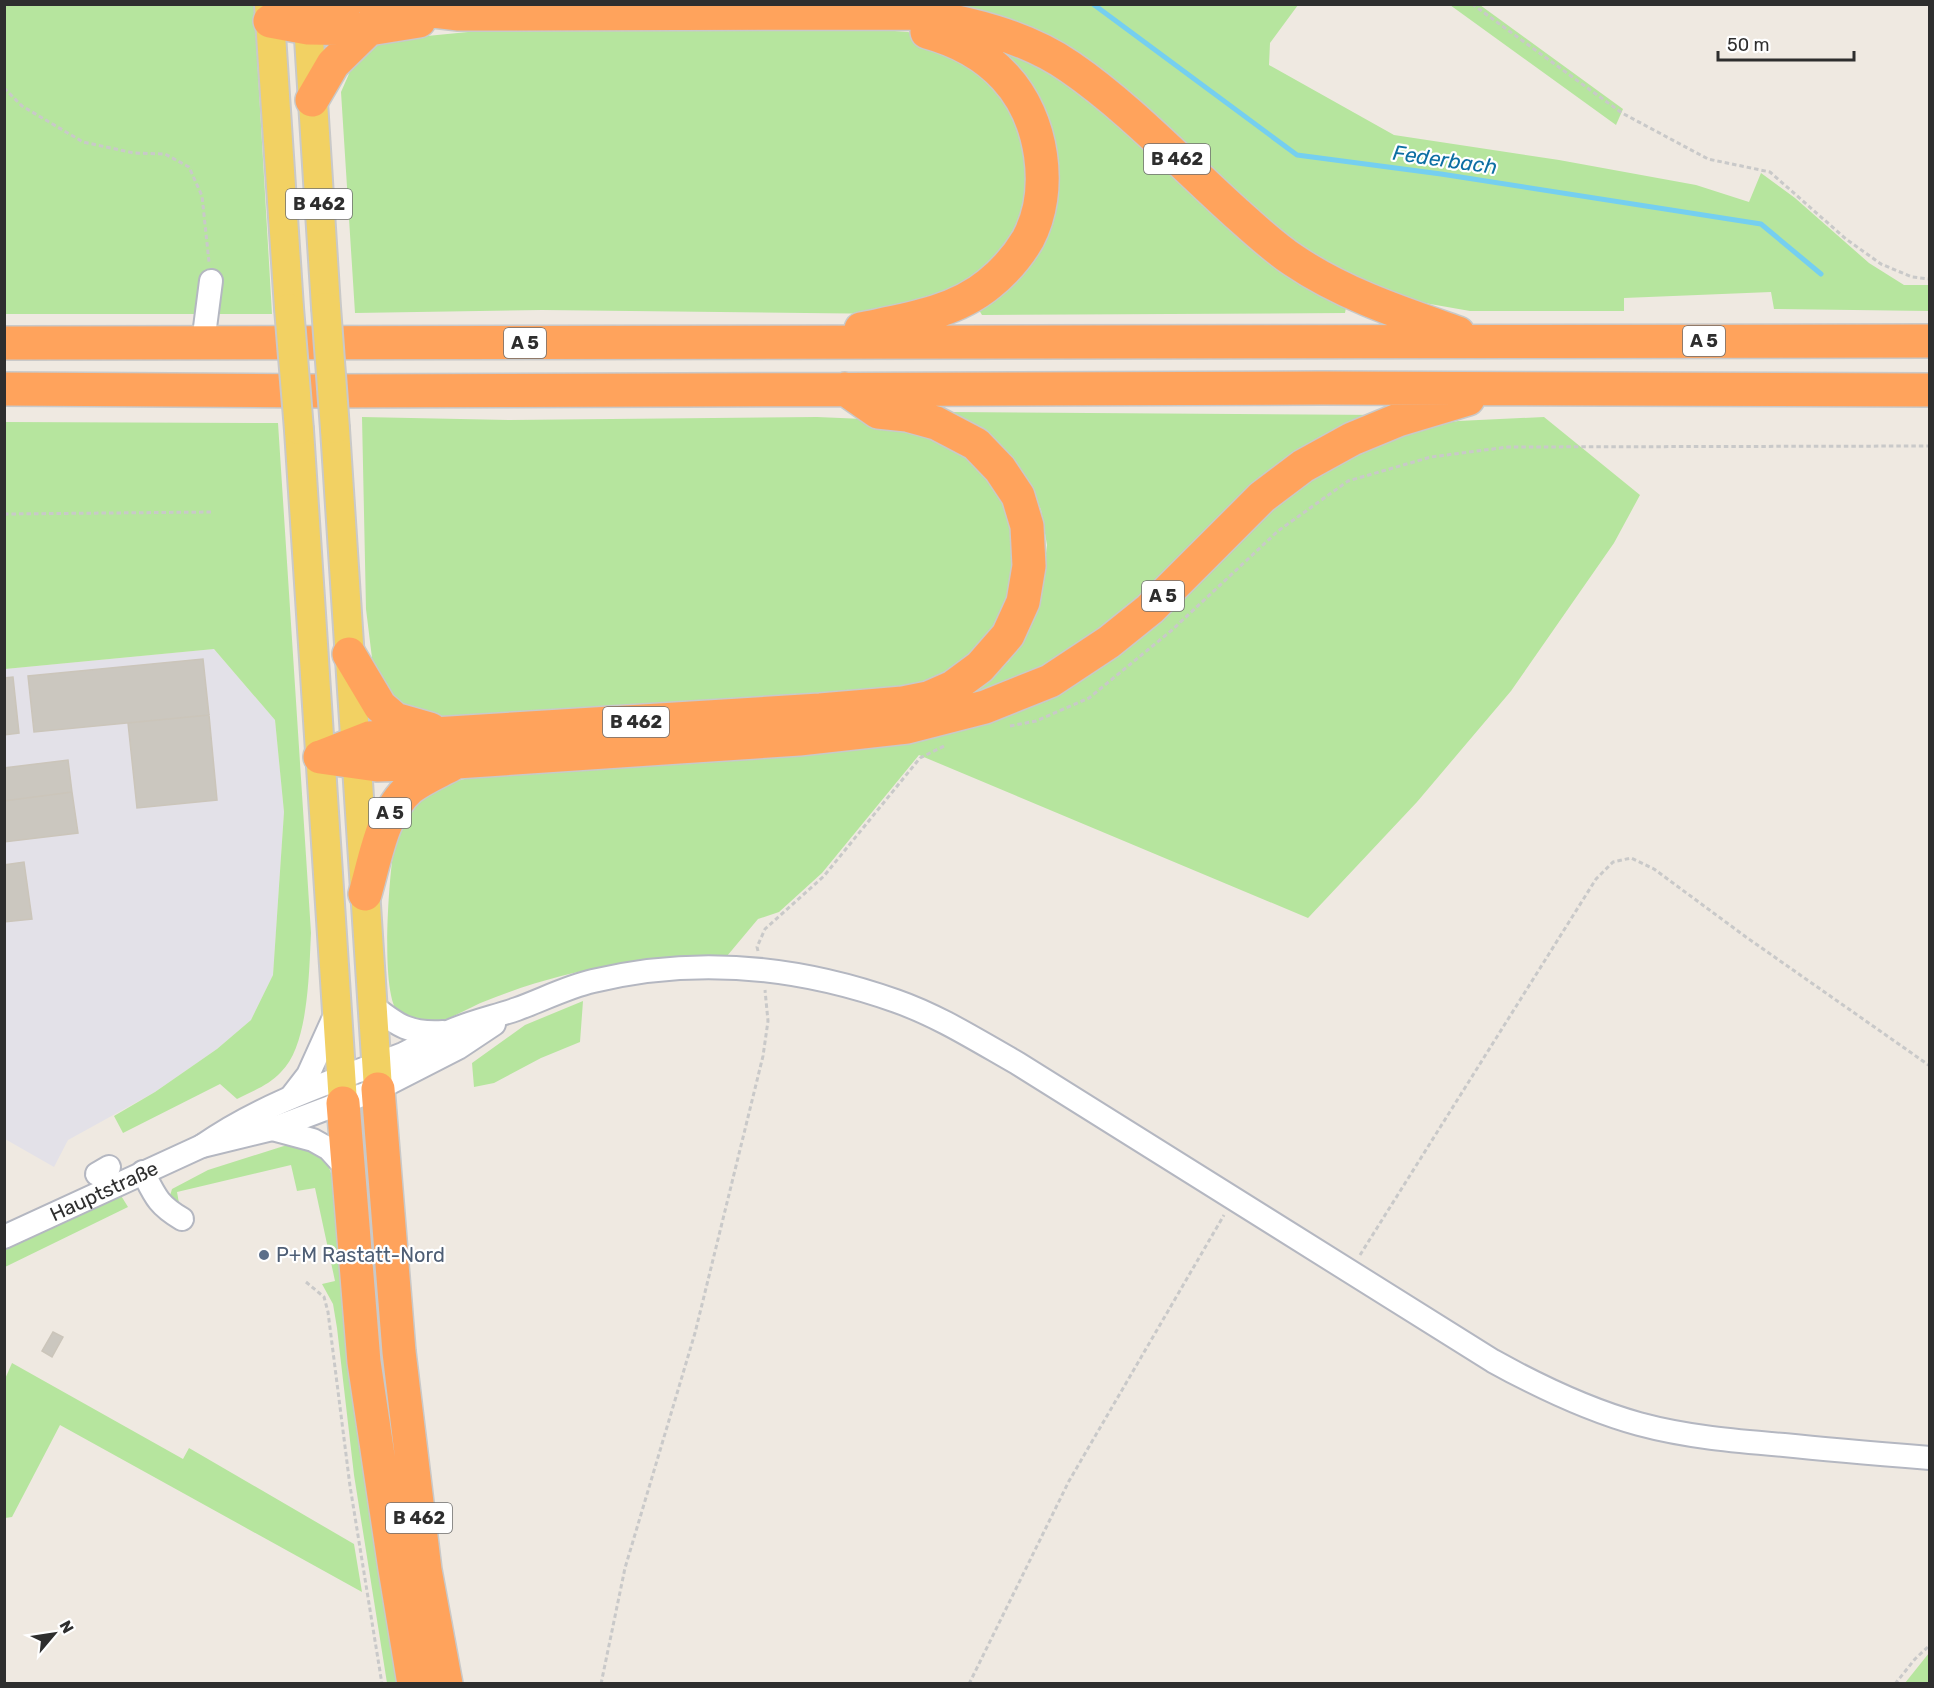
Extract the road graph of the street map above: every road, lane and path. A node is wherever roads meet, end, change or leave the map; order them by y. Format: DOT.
graph roads {
  1 [pos="345,4"];
  2 [pos="1472,4"];
  3 [pos="269,13"];
  4 [pos="834,14"];
  5 [pos="307,15"];
  6 [pos="371,17"];
  7 [pos="4,88"];
  8 [pos="312,100"];
  9 [pos="1929,279"];
  10 [pos="211,281"];
  11 [pos="1479,341"];
  12 [pos="1929,341"];
  13 [pos="798,342"];
  14 [pos="4,343"];
  15 [pos="203,343"];
  16 [pos="4,389"];
  17 [pos="845,389"];
  18 [pos="1498,390"];
  19 [pos="1929,390"];
  20 [pos="1929,446"];
  21 [pos="212,512"];
  22 [pos="4,514"];
  23 [pos="349,654"];
  24 [pos="1004,728"];
  25 [pos="951,743"];
  26 [pos="454,748"];
  27 [pos="355,753"];
  28 [pos="320,757"];
  29 [pos="365,894"];
  30 [pos="759,968"];
  31 [pos="373,1006"];
  32 [pos="515,1010"];
  33 [pos="337,1012"];
  34 [pos="448,1032"];
  35 [pos="1929,1066"];
  36 [pos="377,1076"];
  37 [pos="342,1090"];
  38 [pos="291,1097"];
  39 [pos="272,1129"];
  40 [pos="202,1146"];
  41 [pos="348,1171"];
  42 [pos="143,1172"];
  43 [pos="1234,1198"];
  44 [pos="182,1219"];
  45 [pos="4,1237"];
  46 [pos="1349,1272"];
  47 [pos="306,1282"];
  48 [pos="1929,1458"];
  49 [pos="1929,1645"];
  50 [pos="382,1683"];
  51 [pos="414,1683"];
  52 [pos="446,1683"];
  53 [pos="601,1683"];
  54 [pos="969,1683"];
  55 [pos="1895,1683"];
  1 -- 5 [label="highway"];
  2 -- 9 [label="path"];
  3 -- 5 [label="highway"];
  3 -- 28 [label="main road, B 462, bridge"];
  4 -- 6 [label="highway"];
  4 -- 11 [label="highway, B 462"];
  4 -- 13 [label="highway, A 5"];
  5 -- 6 [label="highway"];
  5 -- 8 [label="main road, B 462"];
  6 -- 8 [label="highway"];
  7 -- 10 [label="path"];
  8 -- 23 [label="main road, B 462, bridge"];
  10 -- 15 [label="street"];
  11 -- 12 [label="highway, A 5"];
  11 -- 13 [label="highway, A 5"];
  13 -- 15 [label="highway, A 5"];
  14 -- 15 [label="highway, A 5"];
  16 -- 17 [label="highway, A 5"];
  17 -- 18 [label="highway, A 5"];
  17 -- 26 [label="highway, B 462"];
  18 -- 19 [label="highway, A 5"];
  18 -- 26 [label="highway, A 5"];
  20 -- 24 [label="path"];
  21 -- 22 [label="path"];
  23 -- 26 [label="highway, B 462"];
  23 -- 27 [label="main road, B 462"];
  25 -- 30 [label="path"];
  26 -- 27 [label="highway, A 5"];
  26 -- 29 [label="highway, A 5"];
  27 -- 28 [label="highway"];
  27 -- 29 [label="main road, B 462"];
  28 -- 33 [label="main road, B 462"];
  29 -- 31 [label="main road, B 462"];
  30 -- 32 [label="street"];
  30 -- 43 [label="street"];
  30 -- 53 [label="path"];
  31 -- 34 [label="street"];
  31 -- 36 [label="main road, B 462"];
  32 -- 34 [label="street"];
  32 -- 36 [label="street"];
  33 -- 37 [label="main road, B 462"];
  33 -- 38 [label="street"];
  34 -- 36 [label="street"];
  35 -- 46 [label="path"];
  36 -- 37 [label="street"];
  36 -- 52 [label="highway, B 462"];
  37 -- 38 [label="street, Hauptstraße"];
  37 -- 39 [label="street, Hauptstraße"];
  37 -- 41 [label="highway, B 462"];
  38 -- 40 [label="street, Hauptstraße"];
  39 -- 40 [label="street, Hauptstraße"];
  39 -- 41 [label="street"];
  40 -- 42 [label="street, Hauptstraße"];
  41 -- 51 [label="highway, B 462"];
  42 -- 44 [label="street"];
  42 -- 45 [label="street, Hauptstraße"];
  43 -- 46 [label="street"];
  43 -- 54 [label="path"];
  46 -- 48 [label="street"];
  47 -- 50 [label="path"];
  49 -- 55 [label="path"];
}
